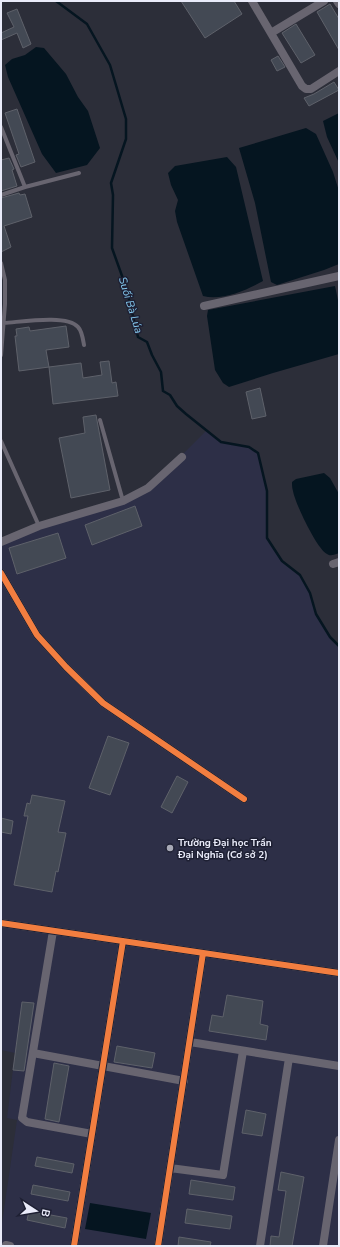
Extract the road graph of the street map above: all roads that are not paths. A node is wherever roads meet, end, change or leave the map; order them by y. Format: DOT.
graph roads {
  1 [pos="252,1"];
  2 [pos="324,1"];
  3 [pos="337,1"];
  4 [pos="339,4"];
  5 [pos="271,33"];
  6 [pos="339,71"];
  7 [pos="1,127"];
  8 [pos="79,173"];
  9 [pos="25,187"];
  10 [pos="1,195"];
  11 [pos="1,263"];
  12 [pos="339,276"];
  13 [pos="204,306"];
  14 [pos="4,323"];
  15 [pos="84,345"];
  16 [pos="1,355"];
  17 [pos="100,420"];
  18 [pos="1,441"];
  19 [pos="182,457"];
  20 [pos="123,501"];
  21 [pos="39,526"];
  22 [pos="1,542"];
  23 [pos="1,573"];
  24 [pos="244,799"];
  25 [pos="1,923"];
  26 [pos="53,931"];
  27 [pos="123,941"];
  28 [pos="204,953"];
  29 [pos="339,973"];
  30 [pos="190,1042"];
  31 [pos="243,1051"];
  32 [pos="33,1053"];
  33 [pos="289,1058"];
  34 [pos="103,1066"];
  35 [pos="339,1066"];
  36 [pos="184,1081"];
  37 [pos="92,1134"];
  38 [pos="339,1140"];
  39 [pos="170,1168"];
  40 [pos="74,1246"];
  41 [pos="158,1246"];
  42 [pos="260,1246"];
  43 [pos="323,1246"];
  1 -- 5 [label="street"];
  2 -- 5 [label="street"];
  3 -- 4 [label="street"];
  5 -- 6 [label="street"];
  7 -- 9 [label="lane"];
  8 -- 9 [label="lane"];
  9 -- 10 [label="lane"];
  11 -- 14 [label="lane"];
  12 -- 13 [label="street"];
  14 -- 15 [label="lane"];
  14 -- 16 [label="lane"];
  17 -- 20 [label="lane"];
  18 -- 21 [label="lane"];
  19 -- 20 [label="street"];
  20 -- 21 [label="street"];
  21 -- 22 [label="street"];
  23 -- 24 [label="street"];
  25 -- 26 [label="street"];
  26 -- 27 [label="street"];
  26 -- 32 [label="street"];
  27 -- 28 [label="street"];
  27 -- 34 [label="street"];
  28 -- 29 [label="street"];
  28 -- 30 [label="street"];
  30 -- 31 [label="street"];
  30 -- 36 [label="street"];
  31 -- 33 [label="street"];
  31 -- 39 [label="street"];
  32 -- 34 [label="street"];
  32 -- 37 [label="street"];
  33 -- 35 [label="street"];
  33 -- 42 [label="street"];
  34 -- 36 [label="street"];
  34 -- 37 [label="street"];
  36 -- 39 [label="street"];
  37 -- 40 [label="street"];
  38 -- 43 [label="street"];
  39 -- 41 [label="street"];
}
